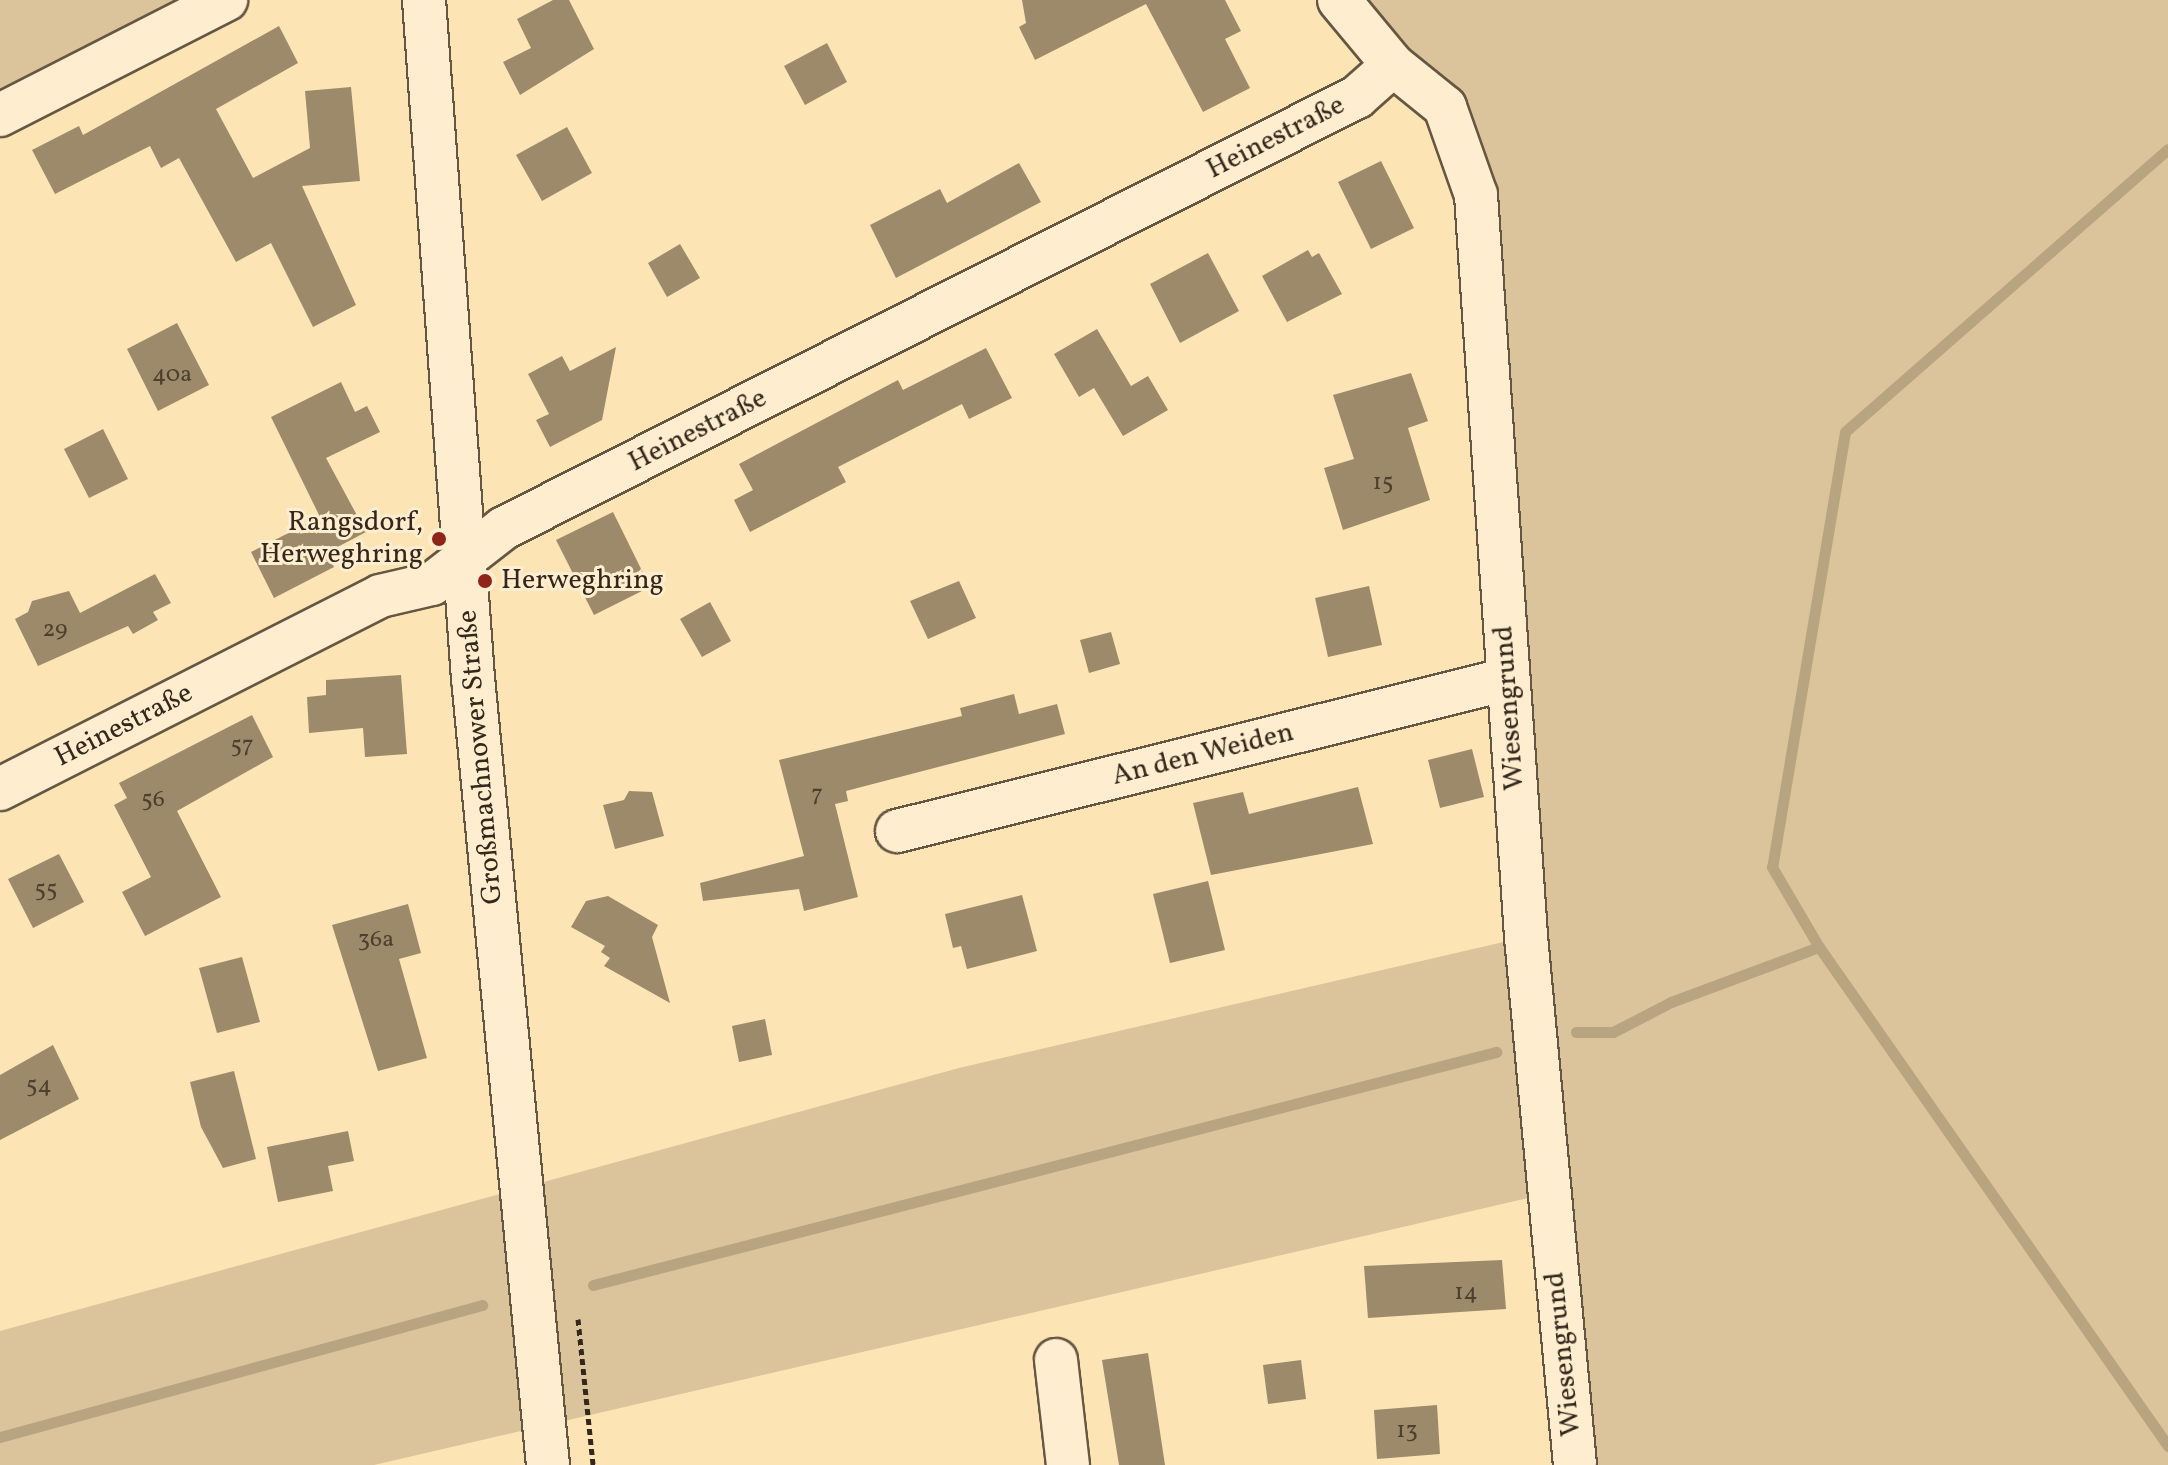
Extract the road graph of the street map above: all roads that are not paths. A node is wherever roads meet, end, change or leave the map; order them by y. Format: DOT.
graph roads {
  1 [pos="226,0"];
  2 [pos="424,0"];
  3 [pos="1339,0"];
  4 [pos="1393,65"];
  5 [pos="0,115"];
  6 [pos="465,560"];
  7 [pos="1508,679"];
  8 [pos="0,789"];
  9 [pos="897,831"];
  10 [pos="1056,1360"];
  11 [pos="548,1465"];
  12 [pos="1068,1465"];
  13 [pos="1575,1465"];
  1 -- 5 [label="street"];
  2 -- 6 [label="street, Großmachnower Straße"];
  3 -- 4 [label="street, Wiesengrund"];
  4 -- 6 [label="street, Heinestraße"];
  4 -- 7 [label="street, Wiesengrund"];
  6 -- 8 [label="street, Heinestraße"];
  6 -- 11 [label="street, Großmachnower Straße"];
  7 -- 9 [label="street, An den Weiden"];
  7 -- 13 [label="street, Wiesengrund"];
  10 -- 12 [label="street"];
}
